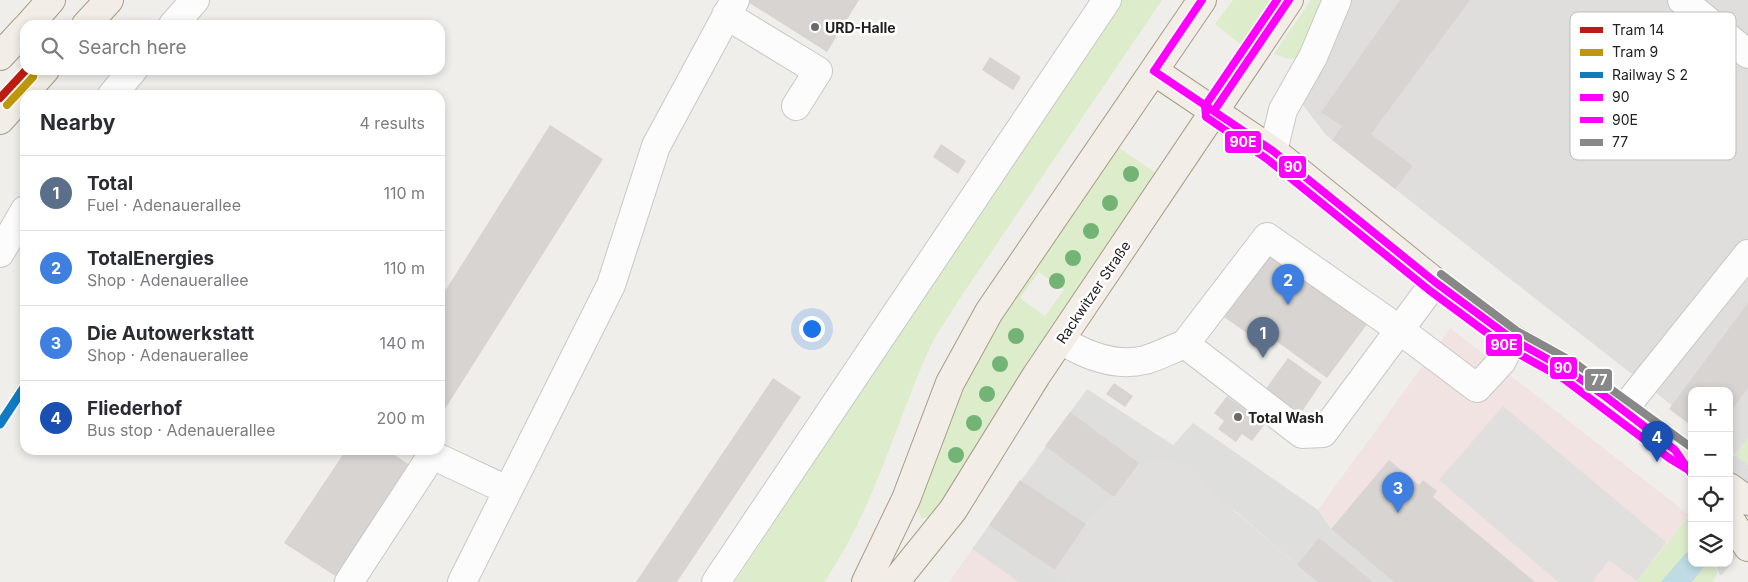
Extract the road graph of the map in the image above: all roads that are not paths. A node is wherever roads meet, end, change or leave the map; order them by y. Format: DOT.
graph roads {
  1 [pos="51,0"];
  2 [pos="109,0"];
  3 [pos="195,0"];
  4 [pos="1107,0"];
  5 [pos="1202,0"];
  6 [pos="1289,0"];
  7 [pos="1336,0"];
  8 [pos="1682,0"];
  9 [pos="730,8"];
  10 [pos="1697,12"];
  11 [pos="33,20"];
  12 [pos="91,20"];
  13 [pos="177,20"];
  14 [pos="20,34"];
  15 [pos="1736,44"];
  16 [pos="1748,54"];
  17 [pos="0,56"];
  18 [pos="1154,71"];
  19 [pos="40,75"];
  20 [pos="129,75"];
  21 [pos="27,90"];
  22 [pos="116,90"];
  23 [pos="20,98"];
  24 [pos="796,106"];
  25 [pos="1214,111"];
  26 [pos="0,120"];
  27 [pos="1273,151"];
  28 [pos="20,219"];
  29 [pos="0,253"];
  30 [pos="1748,254"];
  31 [pos="1435,282"];
  32 [pos="1400,330"];
  33 [pos="1512,339"];
  34 [pos="1061,340"];
  35 [pos="1185,344"];
  36 [pos="1623,410"];
  37 [pos="1683,455"];
  38 [pos="1733,489"];
  39 [pos="508,490"];
  40 [pos="1748,501"];
  41 [pos="1732,522"];
  42 [pos="1747,546"];
  43 [pos="349,582"];
  44 [pos="462,582"];
  45 [pos="716,582"];
  46 [pos="866,582"];
  47 [pos="894,582"];
  1 -- 11 [label="main road"];
  2 -- 12 [label="main road"];
  3 -- 13 [label="street"];
  4 -- 45 [label="street"];
  5 -- 18 [label="main road"];
  6 -- 25 [label="main road, Rackwitzer Straße"];
  7 -- 27 [label="street"];
  8 -- 10 [label="street"];
  9 -- 24 [label="street"];
  9 -- 39 [label="street"];
  14 -- 17 [label="main road"];
  15 -- 16 [label="street"];
  18 -- 25 [label="main road"];
  18 -- 46 [label="main road"];
  19 -- 21 [label="main road"];
  20 -- 22 [label="street"];
  23 -- 26 [label="main road"];
  25 -- 27 [label="main road"];
  25 -- 34 [label="main road, Rackwitzer Straße"];
  27 -- 31 [label="main road"];
  28 -- 29 [label="street"];
  30 -- 36 [label="street"];
  31 -- 32 [label="street"];
  31 -- 33 [label="main road"];
  32 -- 33 [label="street"];
  32 -- 35 [label="street"];
  32 -- 35 [label="street"];
  33 -- 36 [label="main road"];
  34 -- 35 [label="street"];
  34 -- 47 [label="main road, Rackwitzer Straße"];
  36 -- 37 [label="main road"];
  38 -- 40 [label="main road"];
  39 -- 43 [label="street"];
  39 -- 44 [label="street"];
  41 -- 42 [label="main road"];
}
